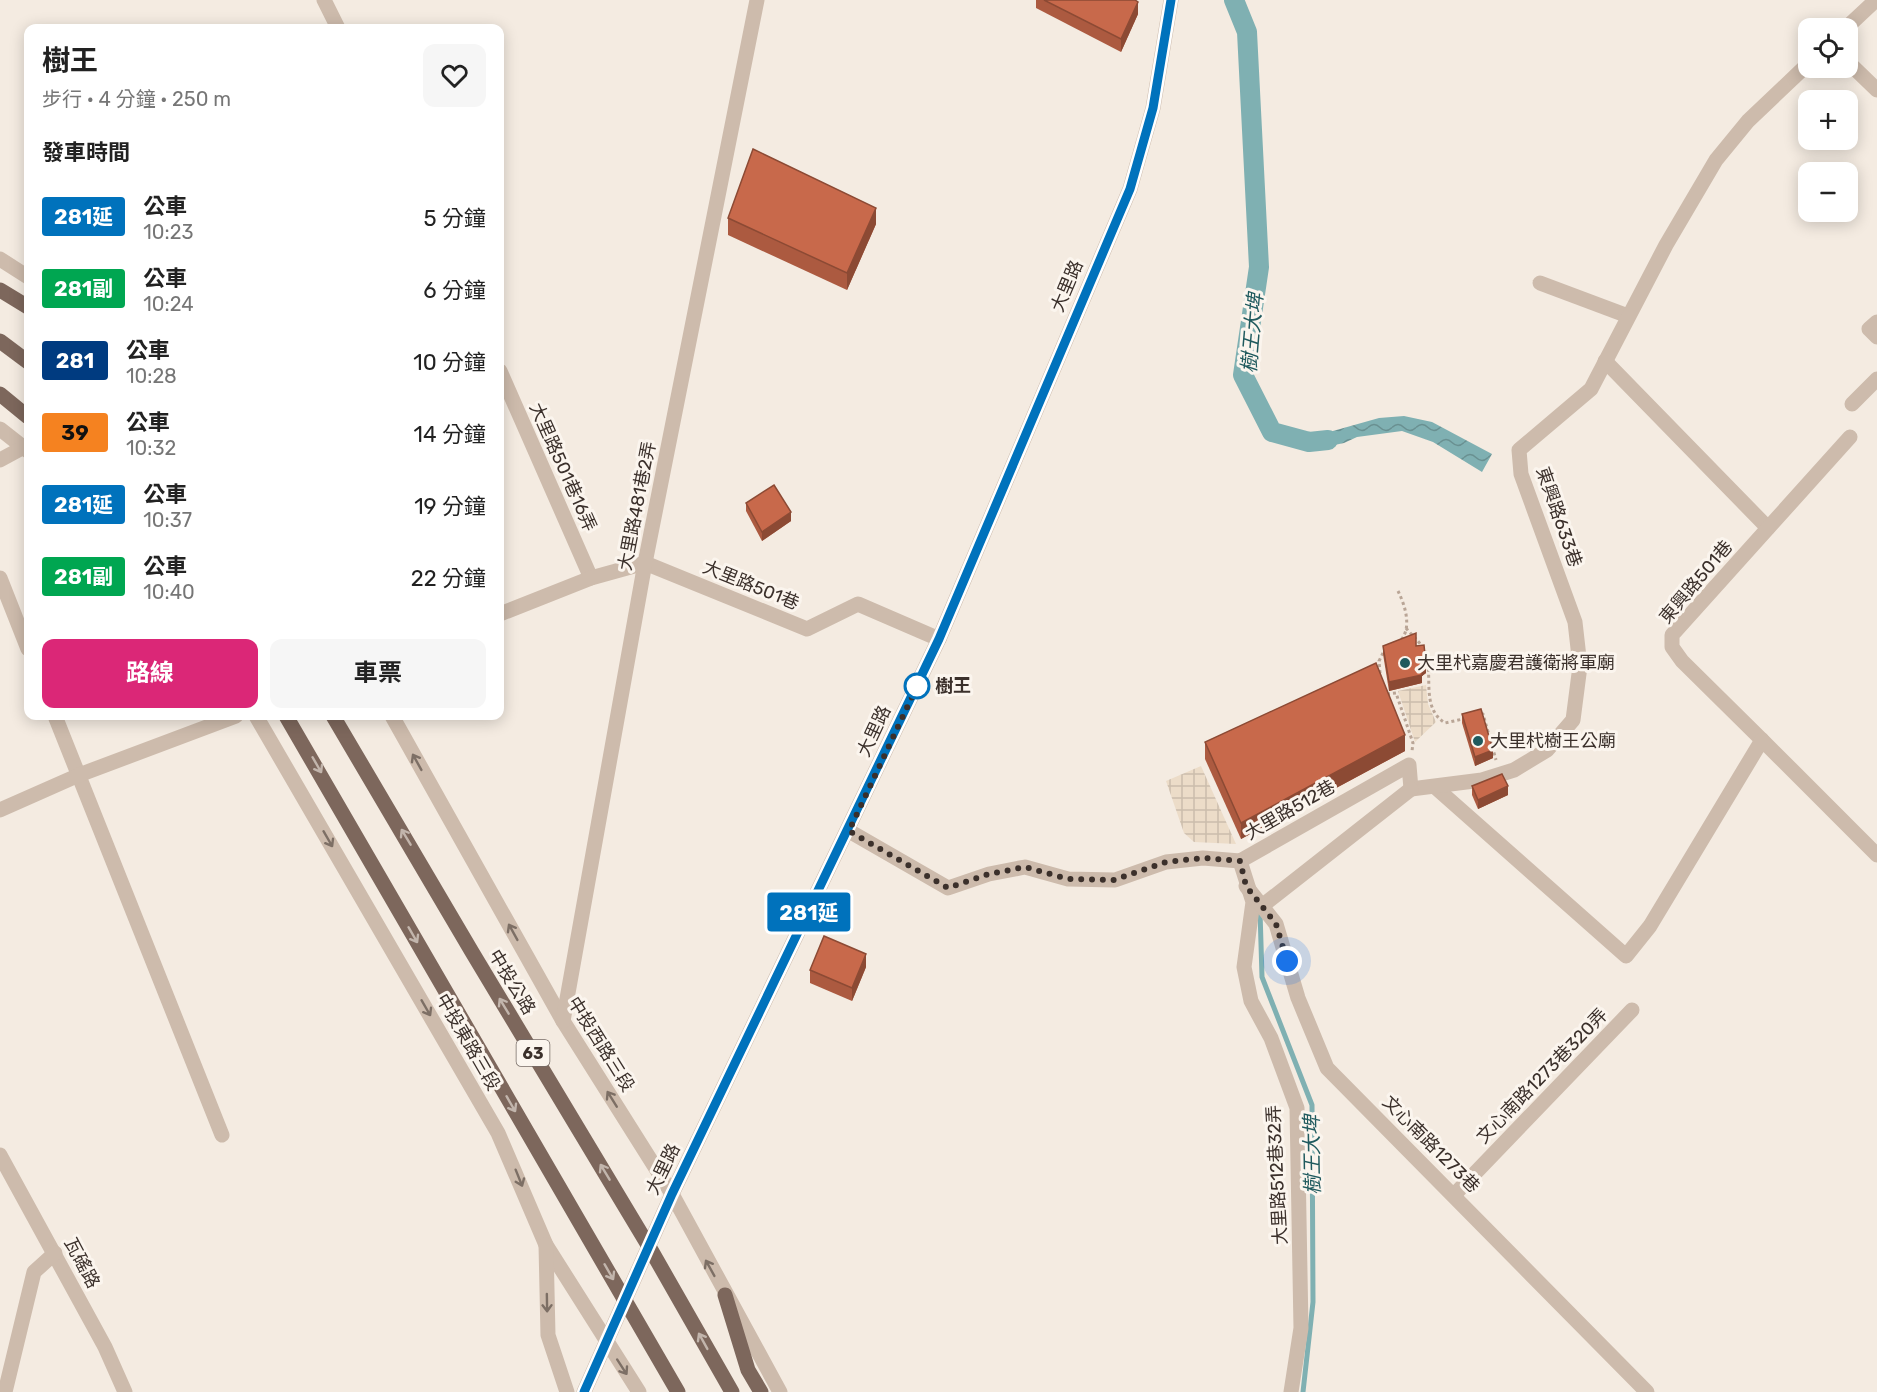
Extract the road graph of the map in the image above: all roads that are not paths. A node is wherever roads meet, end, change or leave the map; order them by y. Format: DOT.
graph roads {
  1 [pos="324,0"];
  2 [pos="757,0"];
  3 [pos="1171,0"];
  4 [pos="1876,0"];
  5 [pos="1857,18"];
  6 [pos="336,24"];
  7 [pos="1858,72"];
  8 [pos="1798,73"];
  9 [pos="1877,90"];
  10 [pos="0,259"];
  11 [pos="24,274"];
  12 [pos="1540,284"];
  13 [pos="0,290"];
  14 [pos="24,305"];
  15 [pos="1628,316"];
  16 [pos="1877,322"];
  17 [pos="1877,337"];
  18 [pos="0,342"];
  19 [pos="24,359"];
  20 [pos="1605,361"];
  21 [pos="1877,379"];
  22 [pos="504,380"];
  23 [pos="0,394"];
  24 [pos="1852,404"];
  25 [pos="24,414"];
  26 [pos="0,429"];
  27 [pos="1850,437"];
  28 [pos="24,447"];
  29 [pos="24,450"];
  30 [pos="0,460"];
  31 [pos="1768,528"];
  32 [pos="645,563"];
  33 [pos="0,578"];
  34 [pos="591,578"];
  35 [pos="504,613"];
  36 [pos="24,639"];
  37 [pos="939,639"];
  38 [pos="57,720"];
  39 [pos="225,720"];
  40 [pos="258,720"];
  41 [pos="288,720"];
  42 [pos="335,720"];
  43 [pos="394,720"];
  44 [pos="1762,740"];
  45 [pos="79,775"];
  46 [pos="1435,787"];
  47 [pos="1411,789"];
  48 [pos="0,810"];
  49 [pos="849,831"];
  50 [pos="1877,855"];
  51 [pos="1240,861"];
  52 [pos="1247,887"];
  53 [pos="1262,906"];
  54 [pos="1632,1010"];
  55 [pos="563,1021"];
  56 [pos="222,1135"];
  57 [pos="0,1155"];
  58 [pos="672,1194"];
  59 [pos="1455,1194"];
  60 [pos="546,1245"];
  61 [pos="55,1253"];
  62 [pos="725,1295"];
  63 [pos="606,1342"];
  64 [pos="5,1392"];
  65 [pos="125,1392"];
  66 [pos="567,1392"];
  67 [pos="584,1392"];
  68 [pos="639,1392"];
  69 [pos="678,1392"];
  70 [pos="732,1392"];
  71 [pos="761,1392"];
  72 [pos="780,1392"];
  73 [pos="1291,1392"];
  74 [pos="1647,1392"];
  1 -- 6 [label="street"];
  2 -- 32 [label="street, 大里路481巷2弄"];
  3 -- 37 [label="street, 大里路"];
  4 -- 5 [label="street"];
  7 -- 9 [label="street"];
  8 -- 15 [label="street, 東興路633巷"];
  10 -- 11 [label="street"];
  12 -- 15 [label="street"];
  13 -- 14 [label="main road"];
  15 -- 20 [label="street, 東興路633巷"];
  16 -- 17 [label="street"];
  18 -- 19 [label="main road"];
  20 -- 31 [label="street"];
  20 -- 46 [label="street, 東興路633巷"];
  21 -- 24 [label="street"];
  22 -- 34 [label="street, 大里路501巷16弄"];
  23 -- 25 [label="main road"];
  26 -- 28 [label="street"];
  27 -- 31 [label="street, 東興路501巷"];
  29 -- 30 [label="street"];
  31 -- 44 [label="street, 東興路501巷"];
  32 -- 34 [label="street"];
  32 -- 37 [label="street, 大里路501巷"];
  32 -- 55 [label="street, 大里路481巷2弄"];
  33 -- 36 [label="street"];
  34 -- 35 [label="street"];
  37 -- 49 [label="street, 大里路"];
  38 -- 45 [label="street"];
  39 -- 45 [label="street"];
  40 -- 60 [label="street, 中投東路三段, one-way"];
  41 -- 69 [label="main road, 63, one-way, bridge"];
  70 -- 42 [label="main road, 中投公路 / 63, one-way, bridge"];
  55 -- 43 [label="street, 中投西路三段, one-way"];
  44 -- 46 [label="street"];
  44 -- 50 [label="street"];
  45 -- 48 [label="street"];
  45 -- 56 [label="street"];
  46 -- 47 [label="street, 東興路633巷"];
  47 -- 51 [label="street, 大里路512巷"];
  47 -- 53 [label="street"];
  49 -- 51 [label="street, 大里路512巷"];
  49 -- 58 [label="street, 大里路"];
  51 -- 52 [label="street, 大里路512巷32弄"];
  52 -- 53 [label="street, 文心南路1273巷"];
  52 -- 73 [label="street, 大里路512巷32弄"];
  53 -- 59 [label="street, 文心南路1273巷"];
  54 -- 59 [label="street, 文心南路1273巷320弄"];
  58 -- 55 [label="street, 中投西路三段, one-way"];
  57 -- 61 [label="street, 瓦磘路"];
  62 -- 58 [label="street, 中投西路三段, one-way"];
  58 -- 63 [label="street, 大里路"];
  59 -- 74 [label="street, 文心南路1273巷"];
  60 -- 63 [label="street, 中投東路三段"];
  60 -- 66 [label="street, one-way"];
  61 -- 64 [label="street"];
  61 -- 65 [label="street, 瓦磘路"];
  62 -- 71 [label="main road"];
  62 -- 72 [label="street, 中投西路三段"];
  63 -- 67 [label="street, 大里路"];
  63 -- 68 [label="street, 中投東路三段, one-way"];
}
